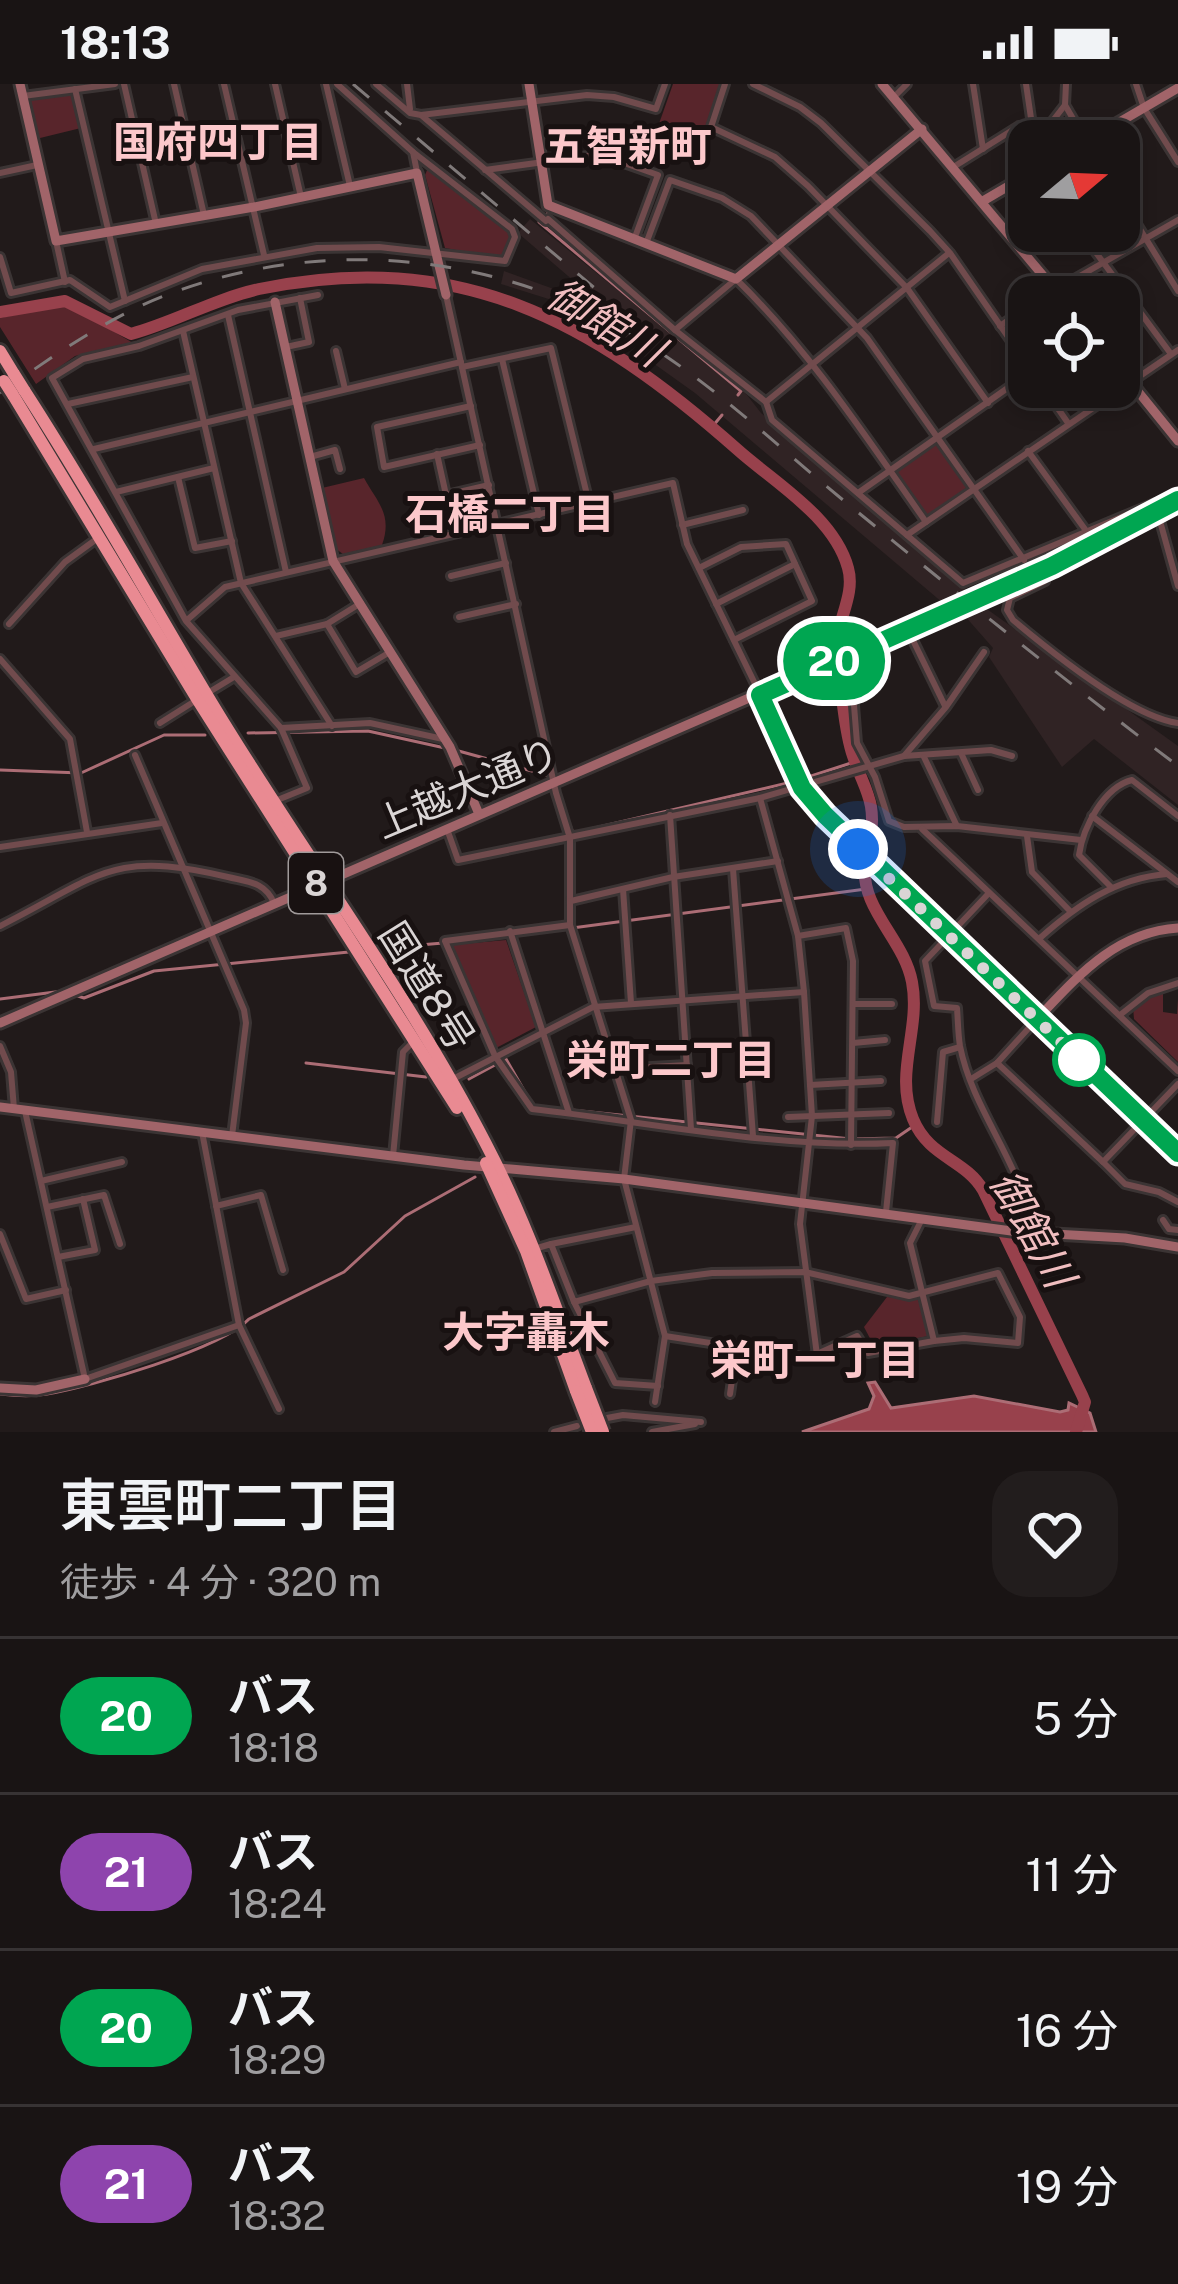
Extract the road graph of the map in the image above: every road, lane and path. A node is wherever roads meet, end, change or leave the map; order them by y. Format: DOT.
graph roads {
  1 [pos="120,84"];
  2 [pos="175,84"];
  3 [pos="224,84"];
  4 [pos="275,84"];
  5 [pos="326,84"];
  6 [pos="338,84"];
  7 [pos="376,84"];
  8 [pos="406,84"];
  9 [pos="529,84"];
  10 [pos="665,84"];
  11 [pos="725,84"];
  12 [pos="753,84"];
  13 [pos="882,84"];
  14 [pos="908,84"];
  15 [pos="973,84"];
  16 [pos="1026,84"];
  17 [pos="1066,84"];
  18 [pos="1136,84"];
  19 [pos="1178,88"];
  20 [pos="75,89"];
  21 [pos="21,90"];
  22 [pos="895,96"];
  23 [pos="532,101"];
  24 [pos="1065,105"];
  25 [pos="1144,108"];
  26 [pos="410,112"];
  27 [pos="421,116"];
  28 [pos="1031,120"];
  29 [pos="1053,120"];
  30 [pos="1074,120"];
  31 [pos="1123,120"];
  32 [pos="922,129"];
  33 [pos="1008,133"];
  34 [pos="983,148"];
  35 [pos="413,152"];
  36 [pos="1178,162"];
  37 [pos="540,163"];
  38 [pos="38,165"];
  39 [pos="955,166"];
  40 [pos="484,170"];
  41 [pos="870,171"];
  42 [pos="417,172"];
  43 [pos="0,173"];
  44 [pos="350,186"];
  45 [pos="1008,186"];
  46 [pos="301,197"];
  47 [pos="983,201"];
  48 [pos="548,205"];
  49 [pos="254,207"];
  50 [pos="826,207"];
  51 [pos="205,216"];
  52 [pos="540,216"];
  53 [pos="1178,220"];
  54 [pos="156,224"];
  55 [pos="1140,228"];
  56 [pos="107,232"];
  57 [pos="634,237"];
  58 [pos="1146,238"];
  59 [pos="56,241"];
  60 [pos="647,242"];
  61 [pos="778,245"];
  62 [pos="1095,252"];
  63 [pos="950,253"];
  64 [pos="436,254"];
  65 [pos="264,255"];
  66 [pos="0,257"];
  67 [pos="1102,262"];
  68 [pos="1044,276"];
  69 [pos="1082,276"];
  70 [pos="736,279"];
  71 [pos="65,281"];
  72 [pos="907,288"];
  73 [pos="1178,291"];
  74 [pos="319,295"];
  75 [pos="446,295"];
  76 [pos="300,298"];
  77 [pos="125,301"];
  78 [pos="275,302"];
  79 [pos="228,315"];
  80 [pos="1008,320"];
  81 [pos="1000,326"];
  82 [pos="855,328"];
  83 [pos="182,330"];
  84 [pos="675,330"];
  85 [pos="1008,338"];
  86 [pos="285,347"];
  87 [pos="0,351"];
  88 [pos="336,351"];
  89 [pos="1174,352"];
  90 [pos="502,358"];
  91 [pos="813,363"];
  92 [pos="461,364"];
  93 [pos="1140,374"];
  94 [pos="6,376"];
  95 [pos="193,376"];
  96 [pos="1008,387"];
  97 [pos="345,389"];
  98 [pos="19,393"];
  99 [pos="1140,394"];
  100 [pos="297,402"];
  101 [pos="766,402"];
  102 [pos="988,403"];
  103 [pos="67,404"];
  104 [pos="471,406"];
  105 [pos="1058,408"];
  106 [pos="1090,408"];
  107 [pos="250,412"];
  108 [pos="1068,423"];
  109 [pos="204,424"];
  110 [pos="938,437"];
  111 [pos="1178,441"];
  112 [pos="480,445"];
  113 [pos="94,448"];
  114 [pos="1028,451"];
  115 [pos="436,454"];
  116 [pos="310,457"];
  117 [pos="214,468"];
  118 [pos="340,469"];
  119 [pos="890,471"];
  120 [pos="178,477"];
  121 [pos="489,485"];
  122 [pos="975,488"];
  123 [pos="116,492"];
  124 [pos="858,493"];
  125 [pos="1178,500"];
  126 [pos="589,503"];
  127 [pos="743,511"];
  128 [pos="1159,512"];
  129 [pos="539,514"];
  130 [pos="926,522"];
  131 [pos="498,524"];
  132 [pos="682,525"];
  133 [pos="1087,532"];
  134 [pos="907,535"];
  135 [pos="101,536"];
  136 [pos="232,541"];
  137 [pos="1024,560"];
  138 [pos="333,561"];
  139 [pos="506,562"];
  140 [pos="795,564"];
  141 [pos="699,568"];
  142 [pos="1044,569"];
  143 [pos="286,572"];
  144 [pos="451,576"];
  145 [pos="241,583"];
  146 [pos="1178,586"];
  147 [pos="361,603"];
  148 [pos="516,604"];
  149 [pos="716,604"];
  150 [pos="459,617"];
  151 [pos="186,621"];
  152 [pos="9,624"];
  153 [pos="327,624"];
  154 [pos="907,628"];
  155 [pos="275,637"];
  156 [pos="734,640"];
  157 [pos="391,652"];
  158 [pos="984,652"];
  159 [pos="848,656"];
  160 [pos="0,659"];
  161 [pos="234,677"];
  162 [pos="760,695"];
  163 [pos="202,696"];
  164 [pos="946,707"];
  165 [pos="160,723"];
  166 [pos="1178,723"];
  167 [pos="332,727"];
  168 [pos="283,733"];
  169 [pos="445,739"];
  170 [pos="961,753"];
  171 [pos="135,755"];
  172 [pos="904,756"];
  173 [pos="1012,756"];
  174 [pos="924,757"];
  175 [pos="869,768"];
  176 [pos="556,783"];
  177 [pos="802,788"];
  178 [pos="978,790"];
  179 [pos="760,798"];
  180 [pos="275,801"];
  181 [pos="479,814"];
  182 [pos="670,815"];
  183 [pos="1092,815"];
  184 [pos="1178,816"];
  185 [pos="162,823"];
  186 [pos="920,826"];
  187 [pos="957,826"];
  188 [pos="447,829"];
  189 [pos="87,832"];
  190 [pos="1027,836"];
  191 [pos="570,838"];
  192 [pos="1081,840"];
  193 [pos="0,847"];
  194 [pos="778,861"];
  195 [pos="183,866"];
  196 [pos="734,869"];
  197 [pos="1167,874"];
  198 [pos="673,877"];
  199 [pos="1178,882"];
  200 [pos="322,883"];
  201 [pos="1112,888"];
  202 [pos="623,889"];
  203 [pos="989,893"];
  204 [pos="571,901"];
  205 [pos="274,904"];
  206 [pos="1070,911"];
  207 [pos="570,925"];
  208 [pos="0,926"];
  209 [pos="1178,928"];
  210 [pos="510,931"];
  211 [pos="212,932"];
  212 [pos="798,936"];
  213 [pos="948,937"];
  214 [pos="1039,939"];
  215 [pos="1076,978"];
  216 [pos="1178,982"];
  217 [pos="804,992"];
  218 [pos="742,995"];
  219 [pos="685,999"];
  220 [pos="631,1003"];
  221 [pos="854,1004"];
  222 [pos="892,1004"];
  223 [pos="593,1007"];
  224 [pos="1120,1016"];
  225 [pos="1037,1019"];
  226 [pos="0,1023"];
  227 [pos="544,1031"];
  228 [pos="885,1040"];
  229 [pos="414,1041"];
  230 [pos="853,1043"];
  231 [pos="0,1046"];
  232 [pos="960,1047"];
  233 [pos="495,1056"];
  234 [pos="997,1063"];
  235 [pos="687,1066"];
  236 [pos="617,1069"];
  237 [pos="1178,1071"];
  238 [pos="971,1079"];
  239 [pos="450,1081"];
  240 [pos="881,1081"];
  241 [pos="854,1082"];
  242 [pos="810,1084"];
  243 [pos="1178,1084"];
  244 [pos="0,1107"];
  245 [pos="20,1110"];
  246 [pos="568,1113"];
  247 [pos="889,1113"];
  248 [pos="812,1116"];
  249 [pos="854,1116"];
  250 [pos="788,1117"];
  251 [pos="631,1120"];
  252 [pos="1143,1120"];
  253 [pos="937,1122"];
  254 [pos="691,1129"];
  255 [pos="202,1131"];
  256 [pos="232,1136"];
  257 [pos="753,1136"];
  258 [pos="812,1140"];
  259 [pos="851,1145"];
  260 [pos="1178,1154"];
  261 [pos="393,1156"];
  262 [pos="122,1162"];
  263 [pos="1102,1162"];
  264 [pos="493,1168"];
  265 [pos="625,1179"];
  266 [pos="41,1181"];
  267 [pos="83,1199"];
  268 [pos="1178,1202"];
  269 [pos="802,1204"];
  270 [pos="216,1205"];
  271 [pos="47,1207"];
  272 [pos="886,1212"];
  273 [pos="922,1219"];
  274 [pos="1163,1220"];
  275 [pos="636,1228"];
  276 [pos="1178,1230"];
  277 [pos="1031,1233"];
  278 [pos="0,1234"];
  279 [pos="120,1244"];
  280 [pos="551,1244"];
  281 [pos="1178,1247"];
  282 [pos="534,1249"];
  283 [pos="58,1257"];
  284 [pos="284,1270"];
  285 [pos="805,1272"];
  286 [pos="651,1281"];
  287 [pos="66,1290"];
  288 [pos="922,1293"];
  289 [pos="574,1302"];
  290 [pos="239,1325"];
  291 [pos="665,1336"];
  292 [pos="934,1341"];
  293 [pos="737,1345"];
  294 [pos="817,1354"];
  295 [pos="85,1379"];
  296 [pos="658,1387"];
  297 [pos="0,1388"];
  298 [pos="581,1389"];
  299 [pos="730,1394"];
  300 [pos="655,1402"];
  301 [pos="278,1409"];
  302 [pos="605,1425"];
  303 [pos="577,1426"];
  304 [pos="554,1432"];
  305 [pos="592,1432"];
  306 [pos="652,1432"];
  1 -- 20 [label="street"];
  1 -- 54 [label="street"];
  2 -- 51 [label="street"];
  3 -- 49 [label="street"];
  4 -- 46 [label="street"];
  5 -- 44 [label="street"];
  6 -- 35 [label="street"];
  7 -- 26 [label="street"];
  8 -- 26 [label="street"];
  9 -- 23 [label="street"];
  10 -- 23 [label="street"];
  11 -- 50 [label="street"];
  12 -- 41 [label="street"];
  13 -- 22 [label="street"];
  14 -- 22 [label="street"];
  15 -- 34 [label="street"];
  16 -- 28 [label="street"];
  17 -- 24 [label="street"];
  18 -- 25 [label="street"];
  19 -- 25 [label="street"];
  20 -- 21 [label="street"];
  20 -- 56 [label="street"];
  21 -- 38 [label="street"];
  22 -- 32 [label="street"];
  23 -- 27 [label="street"];
  23 -- 37 [label="street"];
  24 -- 29 [label="street"];
  24 -- 30 [label="street"];
  25 -- 31 [label="street"];
  25 -- 36 [label="street"];
  26 -- 27 [label="street"];
  27 -- 40 [label="street"];
  32 -- 39 [label="street"];
  32 -- 41 [label="street"];
  33 -- 34 [label="street"];
  34 -- 39 [label="street"];
  35 -- 42 [label="street"];
  35 -- 64 [label="street"];
  37 -- 40 [label="street"];
  37 -- 48 [label="street"];
  37 -- 57 [label="street"];
  38 -- 43 [label="street"];
  38 -- 59 [label="street"];
  39 -- 47 [label="street"];
  40 -- 52 [label="street"];
  41 -- 50 [label="street"];
  41 -- 63 [label="street"];
  42 -- 44 [label="street"];
  42 -- 64 [label="street"];
  44 -- 46 [label="street"];
  45 -- 47 [label="street"];
  46 -- 49 [label="street"];
  47 -- 68 [label="street"];
  48 -- 52 [label="street"];
  48 -- 57 [label="street"];
  49 -- 51 [label="street"];
  49 -- 65 [label="street"];
  50 -- 61 [label="street"];
  50 -- 72 [label="street"];
  51 -- 54 [label="street"];
  52 -- 84 [label="street"];
  53 -- 58 [label="street"];
  54 -- 56 [label="street"];
  55 -- 58 [label="street"];
  56 -- 59 [label="street"];
  56 -- 77 [label="street"];
  57 -- 60 [label="street"];
  58 -- 67 [label="street"];
  58 -- 73 [label="street"];
  59 -- 71 [label="street"];
  60 -- 61 [label="street"];
  60 -- 70 [label="street"];
  61 -- 70 [label="street"];
  61 -- 82 [label="street"];
  62 -- 67 [label="street"];
  63 -- 72 [label="street"];
  63 -- 81 [label="street"];
  64 -- 65 [label="street"];
  64 -- 75 [label="street"];
  65 -- 77 [label="street"];
  66 -- 71 [label="street"];
  67 -- 69 [label="street"];
  67 -- 89 [label="street"];
  70 -- 84 [label="street"];
  70 -- 91 [label="street"];
  71 -- 77 [label="street"];
  72 -- 82 [label="street"];
  72 -- 102 [label="street"];
  74 -- 76 [label="street"];
  75 -- 92 [label="street"];
  76 -- 78 [label="street"];
  76 -- 86 [label="street"];
  78 -- 79 [label="street"];
  78 -- 86 [label="street"];
  79 -- 83 [label="street"];
  79 -- 107 [label="street"];
  80 -- 81 [label="street"];
  81 -- 85 [label="street"];
  82 -- 91 [label="street"];
  82 -- 110 [label="street"];
  83 -- 95 [label="street"];
  83 -- 103 [label="street"];
  84 -- 101 [label="street"];
  86 -- 100 [label="street"];
  87 -- 94 [label="highway, 国道8号 / 8"];
  88 -- 97 [label="street"];
  89 -- 93 [label="street"];
  90 -- 92 [label="street"];
  90 -- 126 [label="street"];
  90 -- 129 [label="street"];
  91 -- 101 [label="street"];
  91 -- 119 [label="street"];
  92 -- 97 [label="street"];
  92 -- 104 [label="street"];
  94 -- 98 [label="highway, 国道8号 / 8, bridge"];
  95 -- 103 [label="street"];
  95 -- 109 [label="street"];
  96 -- 102 [label="street"];
  97 -- 100 [label="street"];
  98 -- 135 [label="highway, 国道8号 / 8"];
  98 -- 163 [label="highway, 国道8号 / 8"];
  99 -- 111 [label="street"];
  100 -- 107 [label="street"];
  100 -- 116 [label="street"];
  101 -- 124 [label="street"];
  102 -- 110 [label="street"];
  103 -- 113 [label="street"];
  104 -- 112 [label="street"];
  104 -- 115 [label="street"];
  105 -- 108 [label="street"];
  106 -- 108 [label="street"];
  107 -- 109 [label="street"];
  107 -- 143 [label="street"];
  108 -- 114 [label="street"];
  109 -- 113 [label="street"];
  109 -- 117 [label="street"];
  110 -- 119 [label="street"];
  110 -- 122 [label="street"];
  112 -- 115 [label="street"];
  112 -- 121 [label="street"];
  113 -- 123 [label="street"];
  114 -- 122 [label="street"];
  114 -- 133 [label="street"];
  115 -- 121 [label="street"];
  116 -- 118 [label="street"];
  116 -- 138 [label="street"];
  117 -- 120 [label="street"];
  117 -- 136 [label="street"];
  119 -- 124 [label="street"];
  119 -- 130 [label="street"];
  120 -- 123 [label="street"];
  120 -- 136 [label="street"];
  121 -- 131 [label="street"];
  122 -- 130 [label="street"];
  122 -- 137 [label="street"];
  123 -- 151 [label="street"];
  124 -- 134 [label="street"];
  125 -- 128 [label="street"];
  126 -- 129 [label="street"];
  126 -- 132 [label="street"];
  127 -- 132 [label="street"];
  128 -- 133 [label="street"];
  128 -- 142 [label="street"];
  128 -- 146 [label="street"];
  129 -- 131 [label="street"];
  130 -- 134 [label="street"];
  131 -- 138 [label="street"];
  131 -- 139 [label="street"];
  132 -- 141 [label="street"];
  133 -- 137 [label="street"];
  134 -- 137 [label="street"];
  135 -- 152 [label="street"];
  135 -- 163 [label="highway, 国道8号 / 8"];
  136 -- 145 [label="street"];
  138 -- 143 [label="street"];
  138 -- 147 [label="street"];
  139 -- 144 [label="street"];
  139 -- 148 [label="street"];
  140 -- 141 [label="street"];
  140 -- 149 [label="street"];
  140 -- 156 [label="street"];
  141 -- 149 [label="street"];
  142 -- 154 [label="street, bridge"];
  142 -- 166 [label="street"];
  143 -- 145 [label="street"];
  145 -- 151 [label="street"];
  145 -- 155 [label="street"];
  147 -- 153 [label="street"];
  147 -- 157 [label="street"];
  148 -- 150 [label="street"];
  148 -- 176 [label="street"];
  149 -- 156 [label="street"];
  151 -- 161 [label="street"];
  153 -- 155 [label="street"];
  153 -- 157 [label="street"];
  154 -- 159 [label="street"];
  154 -- 164 [label="street"];
  155 -- 167 [label="street"];
  156 -- 162 [label="street"];
  157 -- 169 [label="street"];
  158 -- 164 [label="street"];
  159 -- 162 [label="street, 上越大通り"];
  159 -- 175 [label="street"];
  160 -- 189 [label="street"];
  161 -- 163 [label="street"];
  161 -- 168 [label="street"];
  162 -- 176 [label="street, 上越大通り"];
  162 -- 177 [label="street"];
  163 -- 165 [label="street"];
  163 -- 180 [label="highway, 国道8号 / 8"];
  163 -- 200 [label="highway, 国道8号 / 8"];
  164 -- 172 [label="street"];
  167 -- 168 [label="street"];
  167 -- 169 [label="street"];
  168 -- 180 [label="street"];
  169 -- 181 [label="street"];
  170 -- 173 [label="street"];
  170 -- 174 [label="street"];
  170 -- 178 [label="street"];
  171 -- 185 [label="street"];
  172 -- 174 [label="street"];
  172 -- 175 [label="street"];
  174 -- 187 [label="street"];
  175 -- 177 [label="street"];
  175 -- 186 [label="street"];
  176 -- 181 [label="street, 上越大通り"];
  176 -- 191 [label="street"];
  177 -- 179 [label="street"];
  177 -- 213 [label="street"];
  179 -- 182 [label="street"];
  179 -- 194 [label="street"];
  180 -- 200 [label="highway, 国道8号 / 8"];
  181 -- 188 [label="street, 上越大通り"];
  182 -- 191 [label="street"];
  182 -- 198 [label="street"];
  183 -- 184 [label="street"];
  183 -- 192 [label="street"];
  183 -- 197 [label="street"];
  185 -- 189 [label="street"];
  185 -- 195 [label="street"];
  186 -- 187 [label="street"];
  186 -- 203 [label="street"];
  187 -- 190 [label="street"];
  188 -- 191 [label="street"];
  188 -- 200 [label="street, 上越大通り"];
  189 -- 193 [label="street"];
  190 -- 192 [label="street"];
  190 -- 206 [label="street"];
  191 -- 204 [label="street"];
  192 -- 201 [label="street"];
  194 -- 196 [label="street"];
  194 -- 212 [label="street"];
  195 -- 205 [label="street"];
  195 -- 208 [label="street"];
  195 -- 211 [label="street"];
  196 -- 198 [label="street"];
  196 -- 218 [label="street"];
  197 -- 199 [label="street"];
  197 -- 201 [label="street"];
  198 -- 202 [label="street"];
  198 -- 219 [label="street"];
  200 -- 205 [label="street, 上越大通り"];
  200 -- 229 [label="highway, 国道8号 / 8"];
  200 -- 239 [label="highway, 国道8号 / 8"];
  201 -- 206 [label="street"];
  202 -- 204 [label="street"];
  202 -- 220 [label="street"];
  203 -- 213 [label="street"];
  203 -- 214 [label="street"];
  204 -- 207 [label="street"];
  205 -- 211 [label="street, 上越大通り"];
  206 -- 214 [label="street"];
  207 -- 210 [label="street"];
  207 -- 223 [label="street"];
  209 -- 215 [label="street"];
  210 -- 227 [label="street"];
  210 -- 233 [label="street"];
  211 -- 226 [label="street, 上越大通り"];
  211 -- 256 [label="street"];
  212 -- 217 [label="street"];
  212 -- 221 [label="street"];
  213 -- 225 [label="street"];
  213 -- 232 [label="street"];
  214 -- 215 [label="street"];
  215 -- 224 [label="street"];
  215 -- 225 [label="street"];
  216 -- 224 [label="street"];
  217 -- 218 [label="street"];
  217 -- 242 [label="street"];
  218 -- 219 [label="street"];
  218 -- 257 [label="street"];
  219 -- 220 [label="street"];
  219 -- 235 [label="street"];
  220 -- 223 [label="street"];
  221 -- 222 [label="street"];
  221 -- 230 [label="street"];
  223 -- 227 [label="street"];
  223 -- 236 [label="street"];
  224 -- 237 [label="street"];
  225 -- 234 [label="street"];
  225 -- 252 [label="street"];
  227 -- 233 [label="street"];
  227 -- 246 [label="street"];
  228 -- 230 [label="street"];
  229 -- 261 [label="street"];
  229 -- 264 [label="highway, 国道8号 / 8"];
  230 -- 241 [label="street"];
  231 -- 245 [label="street"];
  232 -- 238 [label="street"];
  232 -- 253 [label="street"];
  233 -- 239 [label="street"];
  233 -- 246 [label="street"];
  234 -- 238 [label="street"];
  234 -- 263 [label="street"];
  235 -- 236 [label="street"];
  235 -- 254 [label="street"];
  236 -- 251 [label="street"];
  238 -- 277 [label="street"];
  239 -- 264 [label="highway, 国道8号 / 8"];
  240 -- 241 [label="street"];
  241 -- 242 [label="street"];
  241 -- 249 [label="street"];
  242 -- 248 [label="street"];
  243 -- 252 [label="street"];
  244 -- 245 [label="street"];
  245 -- 255 [label="street"];
  245 -- 266 [label="street"];
  246 -- 251 [label="street"];
  247 -- 249 [label="street"];
  248 -- 249 [label="street"];
  248 -- 250 [label="street"];
  248 -- 258 [label="street"];
  249 -- 259 [label="street"];
  251 -- 254 [label="street"];
  251 -- 265 [label="street"];
  252 -- 260 [label="street"];
  252 -- 263 [label="street"];
  254 -- 257 [label="street"];
  255 -- 256 [label="street"];
  255 -- 270 [label="street"];
  256 -- 261 [label="street"];
  257 -- 258 [label="street"];
  258 -- 259 [label="street"];
  258 -- 269 [label="street"];
  259 -- 272 [label="street"];
  261 -- 264 [label="street"];
  262 -- 266 [label="street"];
  263 -- 268 [label="street"];
  264 -- 265 [label="street"];
  264 -- 282 [label="highway, 国道8号 / 8"];
  264 -- 298 [label="highway, 国道8号 / 8"];
  265 -- 269 [label="street"];
  265 -- 275 [label="street"];
  266 -- 271 [label="street"];
  267 -- 271 [label="street"];
  267 -- 279 [label="street"];
  267 -- 283 [label="street"];
  269 -- 272 [label="street"];
  269 -- 285 [label="street"];
  270 -- 284 [label="street"];
  270 -- 290 [label="street"];
  271 -- 283 [label="street"];
  272 -- 273 [label="street"];
  273 -- 277 [label="street"];
  273 -- 288 [label="street"];
  274 -- 276 [label="street"];
  275 -- 280 [label="street"];
  275 -- 286 [label="street"];
  277 -- 281 [label="street"];
  278 -- 287 [label="street"];
  280 -- 282 [label="street"];
  280 -- 289 [label="street"];
  282 -- 298 [label="highway, 国道8号 / 8"];
  283 -- 287 [label="street"];
  285 -- 286 [label="street"];
  285 -- 288 [label="street"];
  285 -- 294 [label="street"];
  286 -- 289 [label="street"];
  286 -- 291 [label="street"];
  287 -- 295 [label="street"];
  288 -- 292 [label="street"];
  288 -- 292 [label="street"];
  289 -- 296 [label="street"];
  290 -- 295 [label="street"];
  290 -- 301 [label="street"];
  291 -- 293 [label="street"];
  291 -- 296 [label="street"];
  292 -- 294 [label="street"];
  293 -- 294 [label="street"];
  293 -- 299 [label="street"];
  295 -- 297 [label="street"];
  296 -- 300 [label="street"];
  298 -- 302 [label="highway, 国道8号 / 8, bridge"];
  298 -- 305 [label="highway, 国道8号 / 8, bridge"];
  302 -- 306 [label="street"];
  303 -- 304 [label="street"];
}
